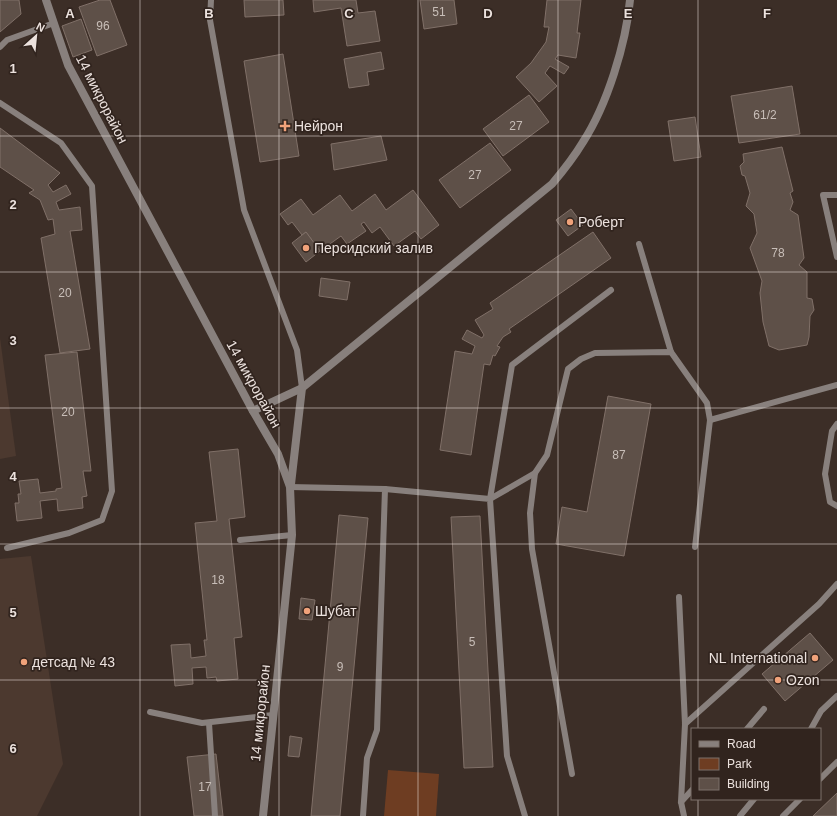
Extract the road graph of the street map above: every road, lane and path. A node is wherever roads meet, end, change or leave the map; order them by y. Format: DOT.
graph roads {
  1 [pos="46,0"];
  2 [pos="211,0"];
  3 [pos="630,0"];
  4 [pos="54,23"];
  5 [pos="0,47"];
  6 [pos="0,103"];
  7 [pos="837,195"];
  8 [pos="639,244"];
  9 [pos="837,258"];
  10 [pos="611,290"];
  11 [pos="671,352"];
  12 [pos="837,385"];
  13 [pos="302,388"];
  14 [pos="253,411"];
  15 [pos="710,420"];
  16 [pos="837,424"];
  17 [pos="535,473"];
  18 [pos="290,487"];
  19 [pos="385,489"];
  20 [pos="490,499"];
  21 [pos="837,506"];
  22 [pos="292,534"];
  23 [pos="240,540"];
  24 [pos="695,547"];
  25 [pos="7,548"];
  26 [pos="837,584"];
  27 [pos="679,597"];
  28 [pos="837,696"];
  29 [pos="764,709"];
  30 [pos="150,712"];
  31 [pos="272,715"];
  32 [pos="209,722"];
  33 [pos="685,724"];
  34 [pos="748,728"];
  35 [pos="812,728"];
  36 [pos="837,762"];
  37 [pos="572,774"];
  38 [pos="821,778"];
  39 [pos="691,791"];
  40 [pos="753,800"];
  41 [pos="799,800"];
  42 [pos="680,802"];
  43 [pos="215,816"];
  44 [pos="263,816"];
  45 [pos="363,816"];
  46 [pos="525,816"];
  47 [pos="684,816"];
  48 [pos="740,816"];
  49 [pos="782,816"];
  1 -- 4 [label="street, 14 микрорайон"];
  2 -- 13 [label="lane"];
  3 -- 13 [label="street"];
  4 -- 5 [label="lane"];
  4 -- 14 [label="street, 14 микрорайон"];
  6 -- 25 [label="lane"];
  7 -- 9 [label="lane"];
  8 -- 11 [label="lane"];
  10 -- 20 [label="lane"];
  11 -- 15 [label="lane"];
  11 -- 17 [label="lane"];
  12 -- 15 [label="lane"];
  13 -- 14 [label="street"];
  13 -- 18 [label="street"];
  14 -- 18 [label="street, 14 микрорайон"];
  15 -- 24 [label="lane"];
  16 -- 21 [label="lane"];
  17 -- 20 [label="lane"];
  17 -- 37 [label="lane"];
  18 -- 19 [label="lane"];
  18 -- 22 [label="street, 14 микрорайон"];
  19 -- 20 [label="lane"];
  19 -- 45 [label="lane"];
  20 -- 46 [label="lane"];
  22 -- 23 [label="lane"];
  22 -- 31 [label="street, 14 микрорайон"];
  26 -- 33 [label="lane"];
  27 -- 33 [label="lane"];
  28 -- 35 [label="lane"];
  29 -- 34 [label="lane"];
  30 -- 32 [label="lane"];
  31 -- 32 [label="lane"];
  31 -- 44 [label="street, 14 микрорайон"];
  32 -- 43 [label="lane"];
  33 -- 42 [label="lane"];
  36 -- 38 [label="lane"];
  39 -- 42 [label="lane"];
  40 -- 48 [label="lane"];
  41 -- 49 [label="lane"];
  42 -- 47 [label="lane"];
}
